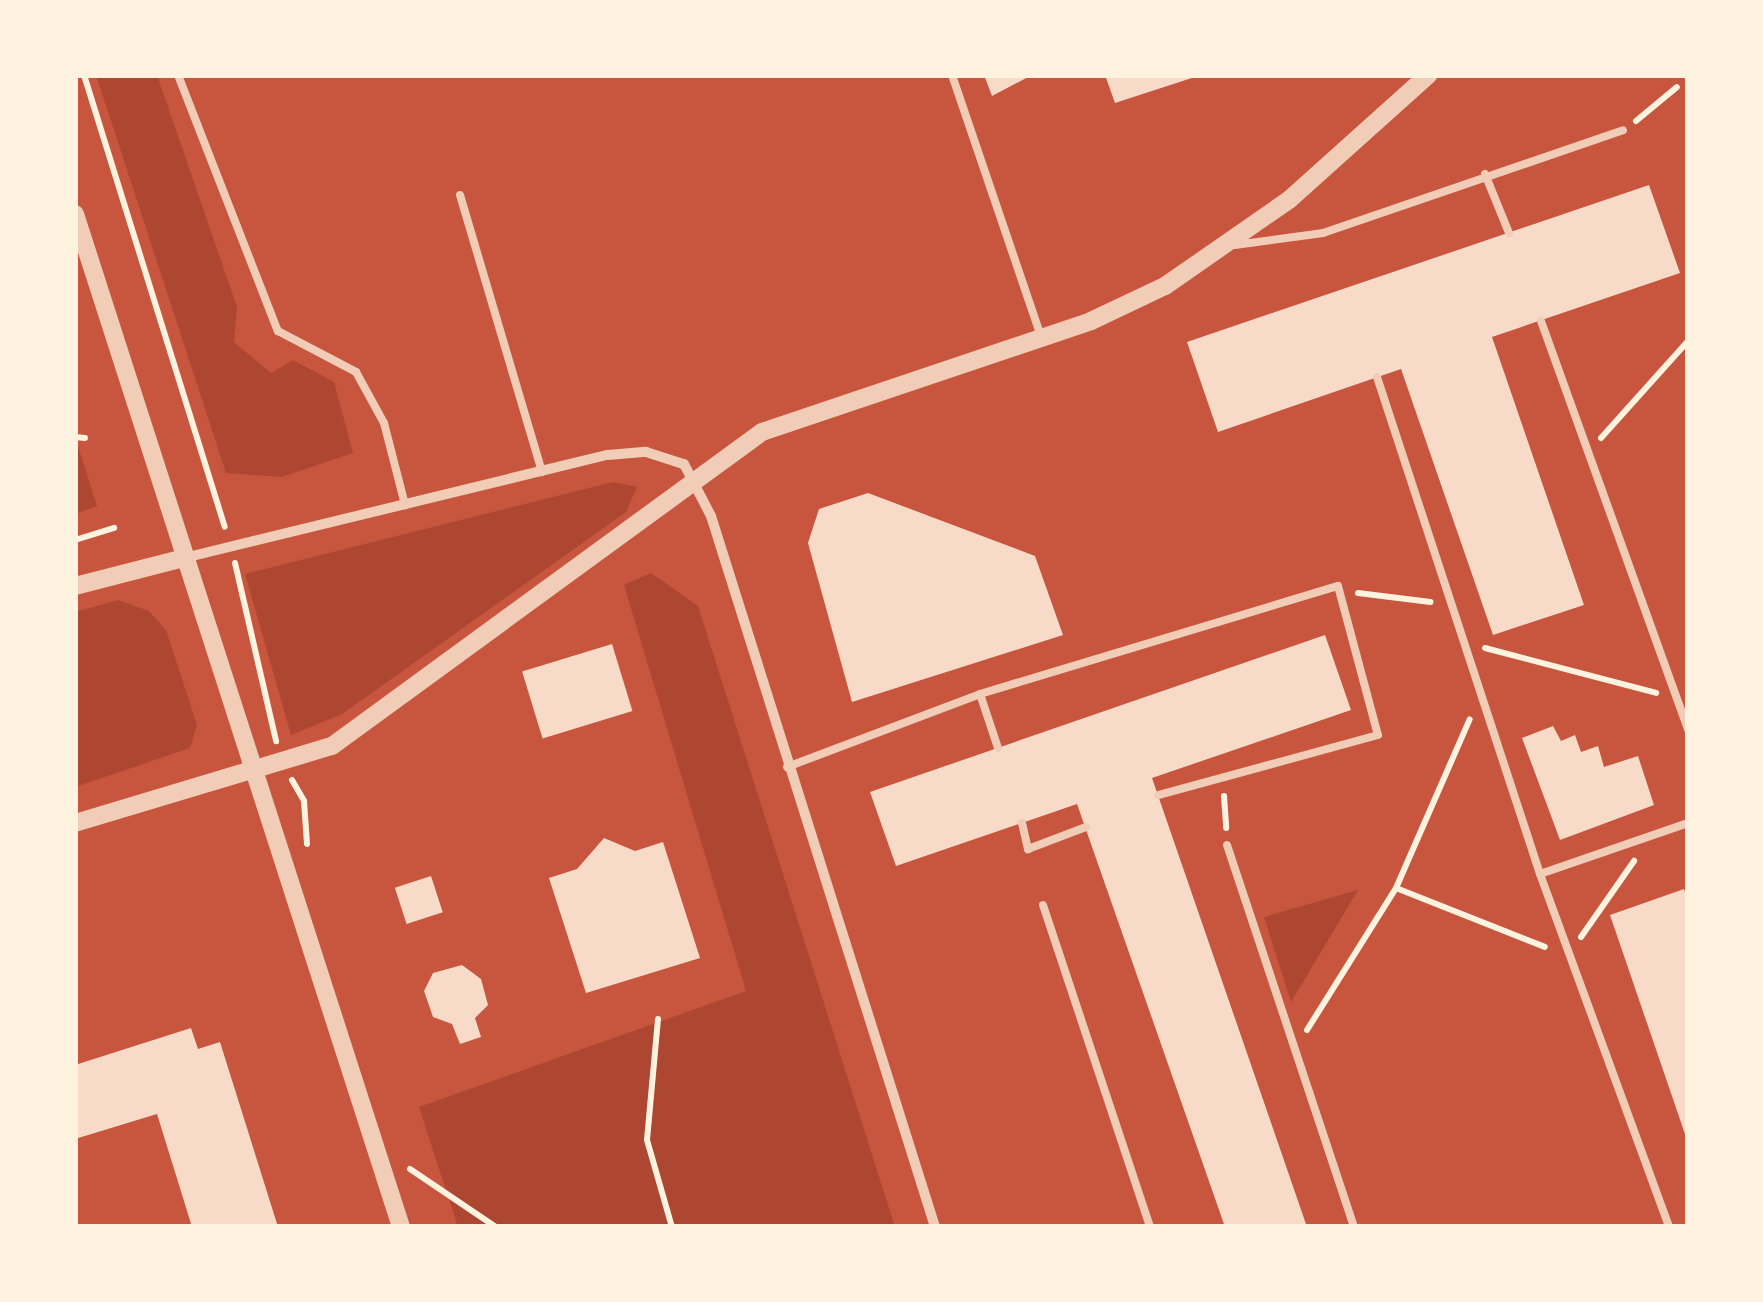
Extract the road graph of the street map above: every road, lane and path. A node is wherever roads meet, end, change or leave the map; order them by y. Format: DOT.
graph roads {
  1 [pos="84,75"];
  2 [pos="178,75"];
  3 [pos="952,75"];
  4 [pos="1428,75"];
  5 [pos="1688,76"];
  6 [pos="1623,130"];
  7 [pos="1486,174"];
  8 [pos="460,195"];
  9 [pos="75,214"];
  10 [pos="1509,232"];
  11 [pos="1220,247"];
  12 [pos="1541,320"];
  13 [pos="1041,336"];
  14 [pos="1688,340"];
  15 [pos="1377,377"];
  16 [pos="75,436"];
  17 [pos="85,438"];
  18 [pos="1590,450"];
  19 [pos="542,472"];
  20 [pos="697,480"];
  21 [pos="406,504"];
  22 [pos="114,528"];
  23 [pos="75,540"];
  24 [pos="231,546"];
  25 [pos="184,558"];
  26 [pos="75,586"];
  27 [pos="1370,597"];
  28 [pos="1450,603"];
  29 [pos="1478,639"];
  30 [pos="980,694"];
  31 [pos="1480,695"];
  32 [pos="1683,697"];
  33 [pos="1688,730"];
  34 [pos="998,748"];
  35 [pos="282,764"];
  36 [pos="787,767"];
  37 [pos="254,770"];
  38 [pos="1222,776"];
  39 [pos="1158,796"];
  40 [pos="75,823"];
  41 [pos="1022,823"];
  42 [pos="1688,823"];
  43 [pos="1086,828"];
  44 [pos="1652,836"];
  45 [pos="1227,844"];
  46 [pos="311,856"];
  47 [pos="1540,874"];
  48 [pos="1396,888"];
  49 [pos="1043,904"];
  50 [pos="1568,956"];
  51 [pos="658,1019"];
  52 [pos="1295,1050"];
  53 [pos="410,1181"];
  54 [pos="400,1227"];
  55 [pos="496,1227"];
  56 [pos="672,1227"];
  57 [pos="935,1227"];
  58 [pos="1150,1227"];
  59 [pos="1354,1227"];
  60 [pos="1669,1227"];
  1 -- 24 [label="path"];
  2 -- 21 [label="lane"];
  3 -- 13 [label="lane"];
  4 -- 11 [label="street"];
  5 -- 6 [label="path"];
  6 -- 7 [label="lane"];
  7 -- 10 [label="lane"];
  7 -- 11 [label="lane"];
  8 -- 19 [label="lane"];
  9 -- 25 [label="street"];
  11 -- 13 [label="street"];
  12 -- 18 [label="lane"];
  13 -- 20 [label="street"];
  14 -- 18 [label="path"];
  15 -- 28 [label="lane"];
  16 -- 17 [label="path"];
  18 -- 32 [label="lane"];
  19 -- 20 [label="street"];
  19 -- 21 [label="street"];
  20 -- 35 [label="street"];
  20 -- 36 [label="street"];
  21 -- 24 [label="street"];
  22 -- 23 [label="path"];
  24 -- 25 [label="street"];
  24 -- 35 [label="path"];
  25 -- 26 [label="street"];
  25 -- 37 [label="street"];
  27 -- 28 [label="path"];
  28 -- 31 [label="lane"];
  29 -- 32 [label="path"];
  30 -- 34 [label="lane"];
  30 -- 36 [label="lane"];
  30 -- 38 [label="lane"];
  31 -- 47 [label="lane"];
  31 -- 48 [label="path"];
  32 -- 33 [label="lane"];
  35 -- 37 [label="street"];
  35 -- 46 [label="path"];
  36 -- 57 [label="street"];
  37 -- 40 [label="street"];
  37 -- 54 [label="street"];
  38 -- 39 [label="lane"];
  38 -- 45 [label="path"];
  41 -- 43 [label="lane"];
  42 -- 44 [label="lane"];
  44 -- 47 [label="lane"];
  44 -- 50 [label="path"];
  45 -- 52 [label="lane"];
  47 -- 50 [label="lane"];
  48 -- 50 [label="path"];
  48 -- 52 [label="path"];
  49 -- 58 [label="lane"];
  50 -- 60 [label="lane"];
  51 -- 56 [label="path"];
  52 -- 59 [label="lane"];
  53 -- 55 [label="path"];
}
